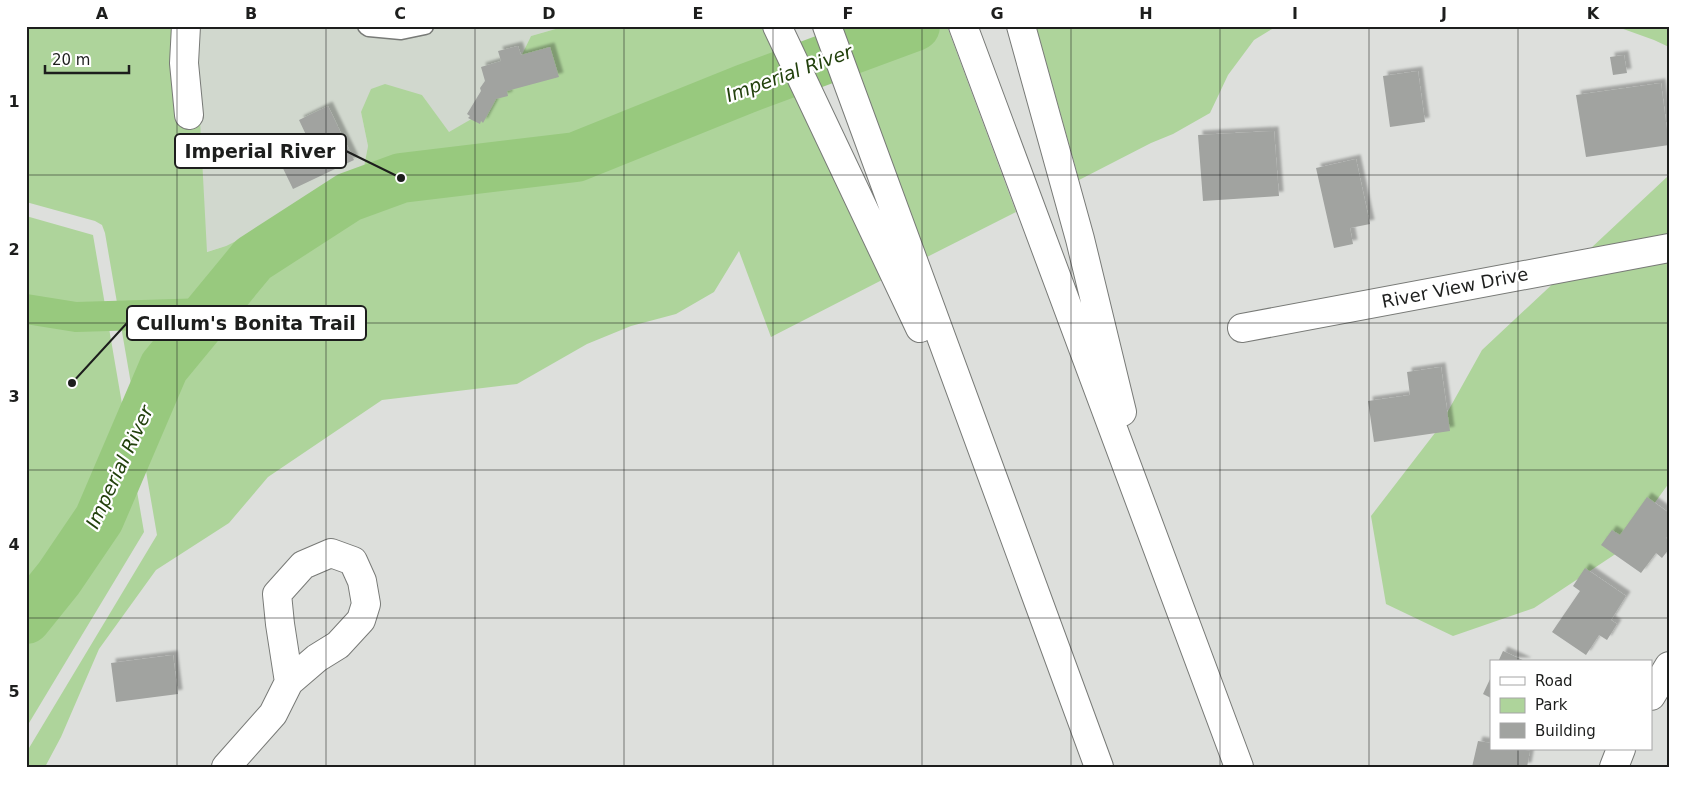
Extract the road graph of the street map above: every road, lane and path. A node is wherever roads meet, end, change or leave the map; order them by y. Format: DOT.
graph roads {
  1 [pos="186,26"];
  2 [pos="366,26"];
  3 [pos="425,26"];
  4 [pos="777,26"];
  5 [pos="827,26"];
  6 [pos="963,26"];
  7 [pos="1021,26"];
  8 [pos="189,115"];
  9 [pos="1669,248"];
  10 [pos="916,298"];
  11 [pos="1242,328"];
  12 [pos="1152,532"];
  13 [pos="1669,666"];
  14 [pos="289,682"];
  15 [pos="1652,694"];
  16 [pos="1621,750"];
  17 [pos="226,767"];
  18 [pos="1099,767"];
  19 [pos="1239,767"];
  20 [pos="1614,767"];
  1 -- 8 [label="main road"];
  2 -- 3 [label="lane"];
  4 -- 10 [label="main road"];
  5 -- 10 [label="main road"];
  6 -- 12 [label="main road"];
  7 -- 12 [label="main road"];
  9 -- 11 [label="main road, River View Drive"];
  10 -- 18 [label="main road"];
  12 -- 19 [label="main road"];
  13 -- 15 [label="main road"];
  14 -- 17 [label="main road"];
  16 -- 20 [label="main road"];
}
